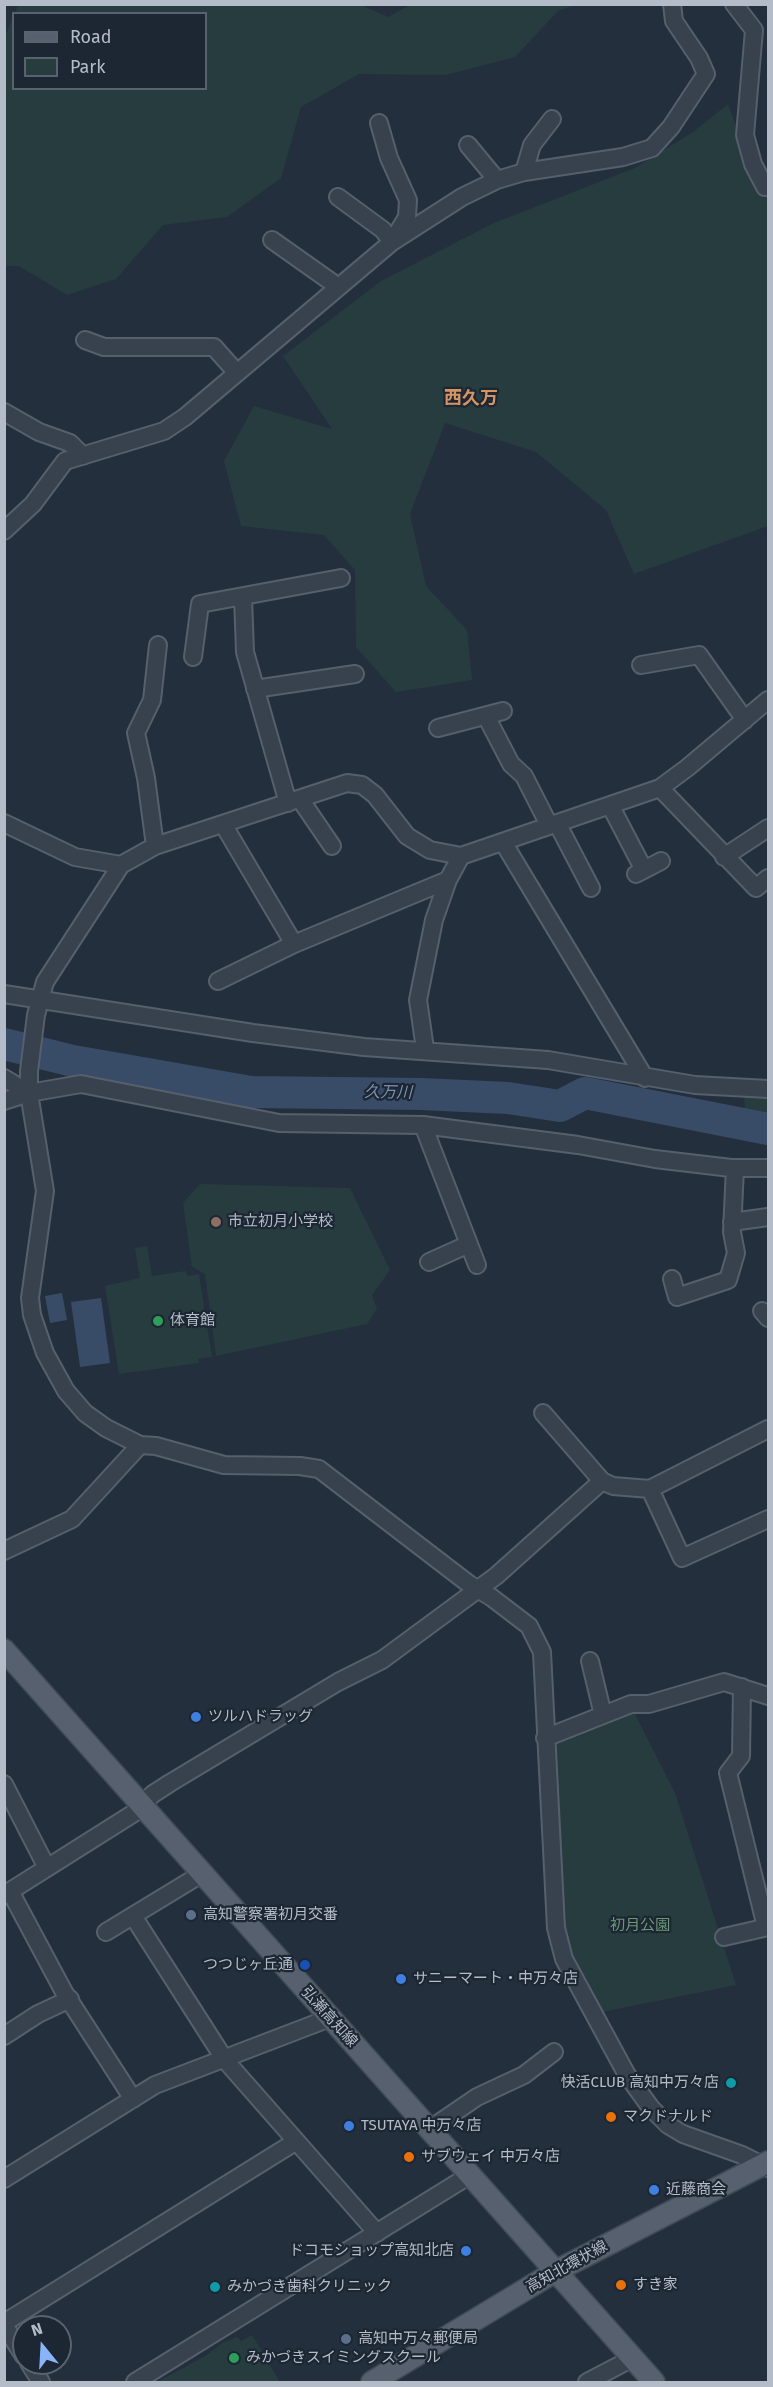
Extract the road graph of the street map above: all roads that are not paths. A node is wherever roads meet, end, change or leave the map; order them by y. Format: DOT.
graph roads {
  1 [pos="672,4"];
  2 [pos="734,4"];
  3 [pos="552,119"];
  4 [pos="379,123"];
  5 [pos="468,145"];
  6 [pos="524,172"];
  7 [pos="497,180"];
  8 [pos="768,187"];
  9 [pos="338,197"];
  10 [pos="272,240"];
  11 [pos="392,243"];
  12 [pos="337,286"];
  13 [pos="85,340"];
  14 [pos="237,373"];
  15 [pos="4,412"];
  16 [pos="83,456"];
  17 [pos="4,531"];
  18 [pos="341,578"];
  19 [pos="243,597"];
  20 [pos="158,645"];
  21 [pos="192,657"];
  22 [pos="640,665"];
  23 [pos="355,674"];
  24 [pos="255,689"];
  25 [pos="768,700"];
  26 [pos="503,711"];
  27 [pos="486,716"];
  28 [pos="745,720"];
  29 [pos="438,728"];
  30 [pos="660,788"];
  31 [pos="294,801"];
  32 [pos="610,805"];
  33 [pos="4,823"];
  34 [pos="224,824"];
  35 [pos="553,824"];
  36 [pos="768,828"];
  37 [pos="503,842"];
  38 [pos="155,846"];
  39 [pos="332,846"];
  40 [pos="460,856"];
  41 [pos="724,857"];
  42 [pos="662,861"];
  43 [pos="121,865"];
  44 [pos="768,878"];
  45 [pos="448,879"];
  46 [pos="591,888"];
  47 [pos="294,944"];
  48 [pos="218,981"];
  49 [pos="4,994"];
  50 [pos="38,1007"];
  51 [pos="425,1049"];
  52 [pos="4,1078"];
  53 [pos="645,1078"];
  54 [pos="768,1089"];
  55 [pos="30,1093"];
  56 [pos="4,1101"];
  57 [pos="423,1125"];
  58 [pos="735,1168"];
  59 [pos="768,1168"];
  60 [pos="768,1217"];
  61 [pos="732,1222"];
  62 [pos="469,1244"];
  63 [pos="429,1262"];
  64 [pos="477,1265"];
  65 [pos="672,1279"];
  66 [pos="543,1413"];
  67 [pos="768,1429"];
  68 [pos="140,1445"];
  69 [pos="602,1481"];
  70 [pos="650,1488"];
  71 [pos="768,1519"];
  72 [pos="4,1551"];
  73 [pos="480,1590"];
  74 [pos="4,1650"];
  75 [pos="590,1661"];
  76 [pos="742,1687"];
  77 [pos="768,1696"];
  78 [pos="603,1715"];
  79 [pos="545,1738"];
  80 [pos="4,1784"];
  81 [pos="142,1805"];
  82 [pos="47,1868"];
  83 [pos="203,1873"];
  84 [pos="7,1893"];
  85 [pos="132,1916"];
  86 [pos="767,1927"];
  87 [pos="106,1932"];
  88 [pos="724,1937"];
  89 [pos="70,1999"];
  90 [pos="330,2018"];
  91 [pos="4,2036"];
  92 [pos="554,2052"];
  93 [pos="225,2060"];
  94 [pos="133,2099"];
  95 [pos="430,2129"];
  96 [pos="295,2142"];
  97 [pos="767,2165"];
  98 [pos="470,2175"];
  99 [pos="4,2180"];
  100 [pos="377,2233"];
  101 [pos="556,2271"];
  102 [pos="4,2324"];
  103 [pos="12,2337"];
  104 [pos="633,2358"];
  105 [pos="135,2382"];
  106 [pos="372,2382"];
  107 [pos="587,2382"];
  108 [pos="654,2382"];
  1 -- 6 [label="street"];
  2 -- 8 [label="street"];
  3 -- 6 [label="street"];
  4 -- 11 [label="street"];
  5 -- 7 [label="street"];
  6 -- 7 [label="street"];
  7 -- 11 [label="street"];
  9 -- 11 [label="street"];
  10 -- 12 [label="street"];
  11 -- 12 [label="street"];
  12 -- 14 [label="street"];
  13 -- 14 [label="street"];
  14 -- 16 [label="street"];
  15 -- 16 [label="street"];
  16 -- 17 [label="street"];
  18 -- 19 [label="street"];
  19 -- 21 [label="street"];
  19 -- 24 [label="street"];
  20 -- 38 [label="street"];
  22 -- 28 [label="street"];
  23 -- 24 [label="street"];
  24 -- 31 [label="street"];
  25 -- 28 [label="street"];
  26 -- 27 [label="street"];
  27 -- 29 [label="street"];
  27 -- 35 [label="street"];
  28 -- 30 [label="street"];
  30 -- 32 [label="street"];
  30 -- 41 [label="street"];
  31 -- 34 [label="street"];
  31 -- 39 [label="street"];
  31 -- 40 [label="street"];
  32 -- 35 [label="street"];
  32 -- 42 [label="street"];
  33 -- 43 [label="street"];
  34 -- 38 [label="street"];
  34 -- 47 [label="street"];
  35 -- 37 [label="street"];
  35 -- 46 [label="street"];
  36 -- 41 [label="street"];
  37 -- 40 [label="street"];
  37 -- 53 [label="street"];
  38 -- 43 [label="street"];
  40 -- 45 [label="street"];
  41 -- 44 [label="street"];
  43 -- 50 [label="street"];
  45 -- 47 [label="street"];
  45 -- 51 [label="street"];
  47 -- 48 [label="street"];
  49 -- 50 [label="street"];
  50 -- 51 [label="street"];
  50 -- 55 [label="street"];
  51 -- 53 [label="street"];
  52 -- 55 [label="street"];
  53 -- 54 [label="street"];
  55 -- 56 [label="street"];
  55 -- 57 [label="street"];
  55 -- 68 [label="street"];
  57 -- 58 [label="street"];
  57 -- 62 [label="street"];
  58 -- 59 [label="street"];
  58 -- 61 [label="street"];
  60 -- 61 [label="street"];
  61 -- 65 [label="street"];
  62 -- 63 [label="street"];
  62 -- 64 [label="street"];
  66 -- 69 [label="street"];
  67 -- 70 [label="street"];
  68 -- 72 [label="street"];
  68 -- 73 [label="street"];
  69 -- 70 [label="street"];
  69 -- 73 [label="street"];
  70 -- 71 [label="street"];
  73 -- 79 [label="street"];
  73 -- 81 [label="street"];
  74 -- 81 [label="main road, 弘瀬高知線"];
  75 -- 78 [label="street"];
  76 -- 77 [label="street"];
  76 -- 78 [label="street"];
  76 -- 86 [label="street"];
  78 -- 79 [label="street"];
  79 -- 97 [label="street"];
  80 -- 82 [label="street"];
  81 -- 82 [label="street"];
  81 -- 83 [label="main road, 弘瀬高知線"];
  82 -- 84 [label="street"];
  83 -- 85 [label="street"];
  83 -- 90 [label="main road, 弘瀬高知線"];
  84 -- 89 [label="street"];
  85 -- 87 [label="street"];
  85 -- 93 [label="street"];
  86 -- 88 [label="street"];
  89 -- 91 [label="street"];
  89 -- 94 [label="street"];
  90 -- 93 [label="street"];
  90 -- 95 [label="main road, 弘瀬高知線"];
  92 -- 95 [label="street"];
  93 -- 94 [label="street"];
  93 -- 96 [label="street"];
  94 -- 99 [label="street"];
  95 -- 98 [label="main road, 弘瀬高知線"];
  96 -- 100 [label="street"];
  96 -- 102 [label="street"];
  97 -- 101 [label="main road, 高知北環状線"];
  98 -- 100 [label="street"];
  98 -- 101 [label="main road, 弘瀬高知線"];
  100 -- 105 [label="street"];
  101 -- 104 [label="main road, 弘瀬高知線"];
  101 -- 106 [label="main road, 高知北環状線"];
  102 -- 103 [label="street"];
  104 -- 107 [label="street"];
  104 -- 108 [label="main road, 弘瀬高知線"];
}
